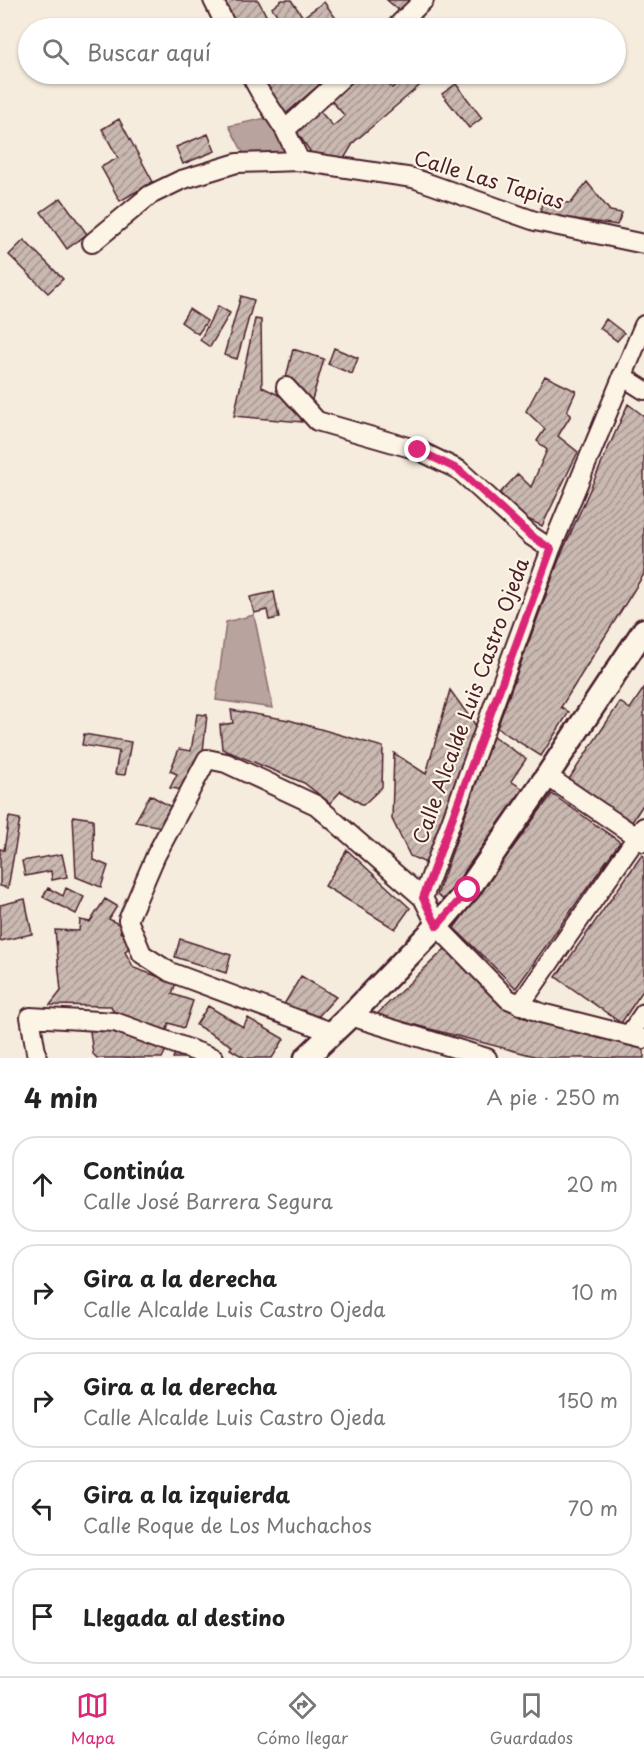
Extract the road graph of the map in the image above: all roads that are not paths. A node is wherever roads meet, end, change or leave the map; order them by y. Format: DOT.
graph roads {
  1 [pos="213,0"];
  2 [pos="424,0"];
  3 [pos="222,18"];
  4 [pos="405,18"];
  5 [pos="256,84"];
  6 [pos="335,84"];
  7 [pos="285,130"];
  8 [pos="300,160"];
  9 [pos="92,243"];
  10 [pos="644,244"];
  11 [pos="644,325"];
  12 [pos="622,376"];
  13 [pos="286,387"];
  14 [pos="644,390"];
  15 [pos="551,549"];
  16 [pos="644,630"];
  17 [pos="547,776"];
  18 [pos="642,836"];
  19 [pos="423,898"];
  20 [pos="437,926"];
  21 [pos="520,1005"];
  22 [pos="644,1013"];
  23 [pos="350,1016"];
  24 [pos="332,1032"];
  25 [pos="637,1037"];
  26 [pos="37,1058"];
  27 [pos="214,1058"];
  28 [pos="306,1058"];
  29 [pos="488,1058"];
  1 -- 3 [label="street"];
  2 -- 4 [label="street"];
  5 -- 7 [label="street"];
  6 -- 7 [label="street"];
  7 -- 8 [label="street"];
  8 -- 9 [label="street, Calle Las Tapias"];
  8 -- 10 [label="street, Calle Las Tapias"];
  11 -- 12 [label="street, Calle Alcalde Luis Castro Ojeda"];
  12 -- 14 [label="street"];
  12 -- 15 [label="street, Calle Alcalde Luis Castro Ojeda"];
  13 -- 15 [label="street"];
  15 -- 19 [label="street, Calle Alcalde Luis Castro Ojeda"];
  16 -- 17 [label="street"];
  17 -- 18 [label="street"];
  17 -- 20 [label="street"];
  18 -- 21 [label="street"];
  19 -- 20 [label="street"];
  19 -- 24 [label="street"];
  20 -- 21 [label="street"];
  20 -- 23 [label="street"];
  21 -- 25 [label="street"];
  22 -- 25 [label="street"];
  23 -- 24 [label="street"];
  23 -- 29 [label="street"];
  24 -- 28 [label="street"];
  26 -- 27 [label="street"];
}
